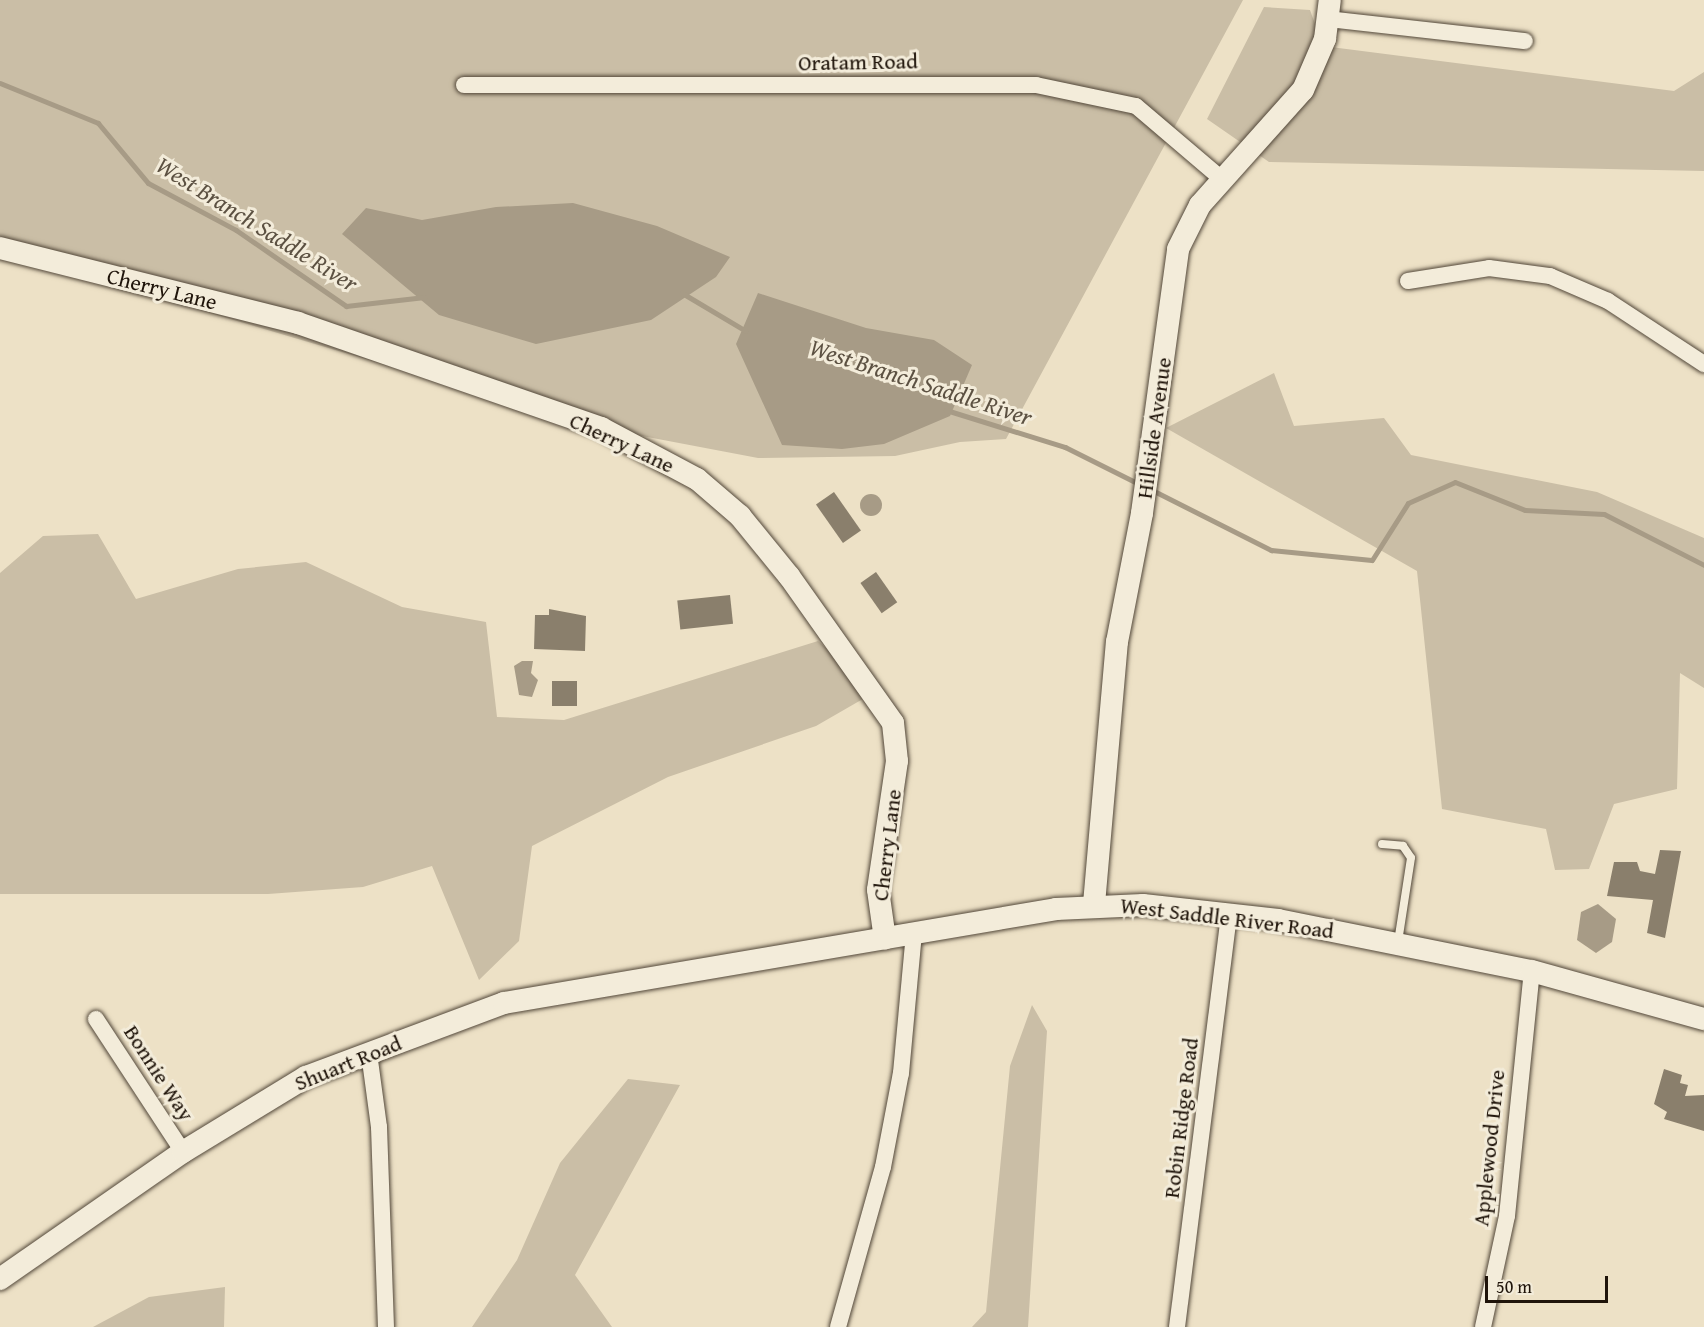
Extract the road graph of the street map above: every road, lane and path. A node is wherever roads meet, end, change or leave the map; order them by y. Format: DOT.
graph roads {
  1 [pos="1329,10"];
  2 [pos="1525,41"];
  3 [pos="464,85"];
  4 [pos="1223,180"];
  5 [pos="0,248"];
  6 [pos="1408,281"];
  7 [pos="1704,364"];
  8 [pos="1382,844"];
  9 [pos="1094,904"];
  10 [pos="1229,914"];
  11 [pos="914,934"];
  12 [pos="885,939"];
  13 [pos="1398,942"];
  14 [pos="745,966"];
  15 [pos="1532,971"];
  16 [pos="96,1019"];
  17 [pos="1704,1019"];
  18 [pos="369,1053"];
  19 [pos="183,1152"];
  20 [pos="0,1279"];
  21 [pos="386,1327"];
  22 [pos="838,1327"];
  23 [pos="1177,1327"];
  24 [pos="1483,1327"];
  1 -- 2 [label="street"];
  1 -- 4 [label="street, Hillside Avenue"];
  3 -- 4 [label="street, Oratam Road"];
  4 -- 9 [label="street, Hillside Avenue"];
  5 -- 12 [label="street, Cherry Lane"];
  6 -- 7 [label="street"];
  8 -- 13 [label="lane"];
  9 -- 10 [label="street, West Saddle River Road"];
  9 -- 11 [label="street, West Saddle River Road"];
  10 -- 13 [label="street, West Saddle River Road"];
  10 -- 23 [label="street, Robin Ridge Road"];
  11 -- 12 [label="street, West Saddle River Road"];
  11 -- 22 [label="street"];
  12 -- 14 [label="street, West Saddle River Road"];
  13 -- 15 [label="street, West Saddle River Road"];
  14 -- 18 [label="street, Shuart Road"];
  15 -- 17 [label="street, West Saddle River Road"];
  15 -- 24 [label="street, Applewood Drive"];
  16 -- 19 [label="street, Bonnie Way"];
  18 -- 19 [label="street, Shuart Road"];
  18 -- 21 [label="street"];
  19 -- 20 [label="street, Shuart Road"];
}
